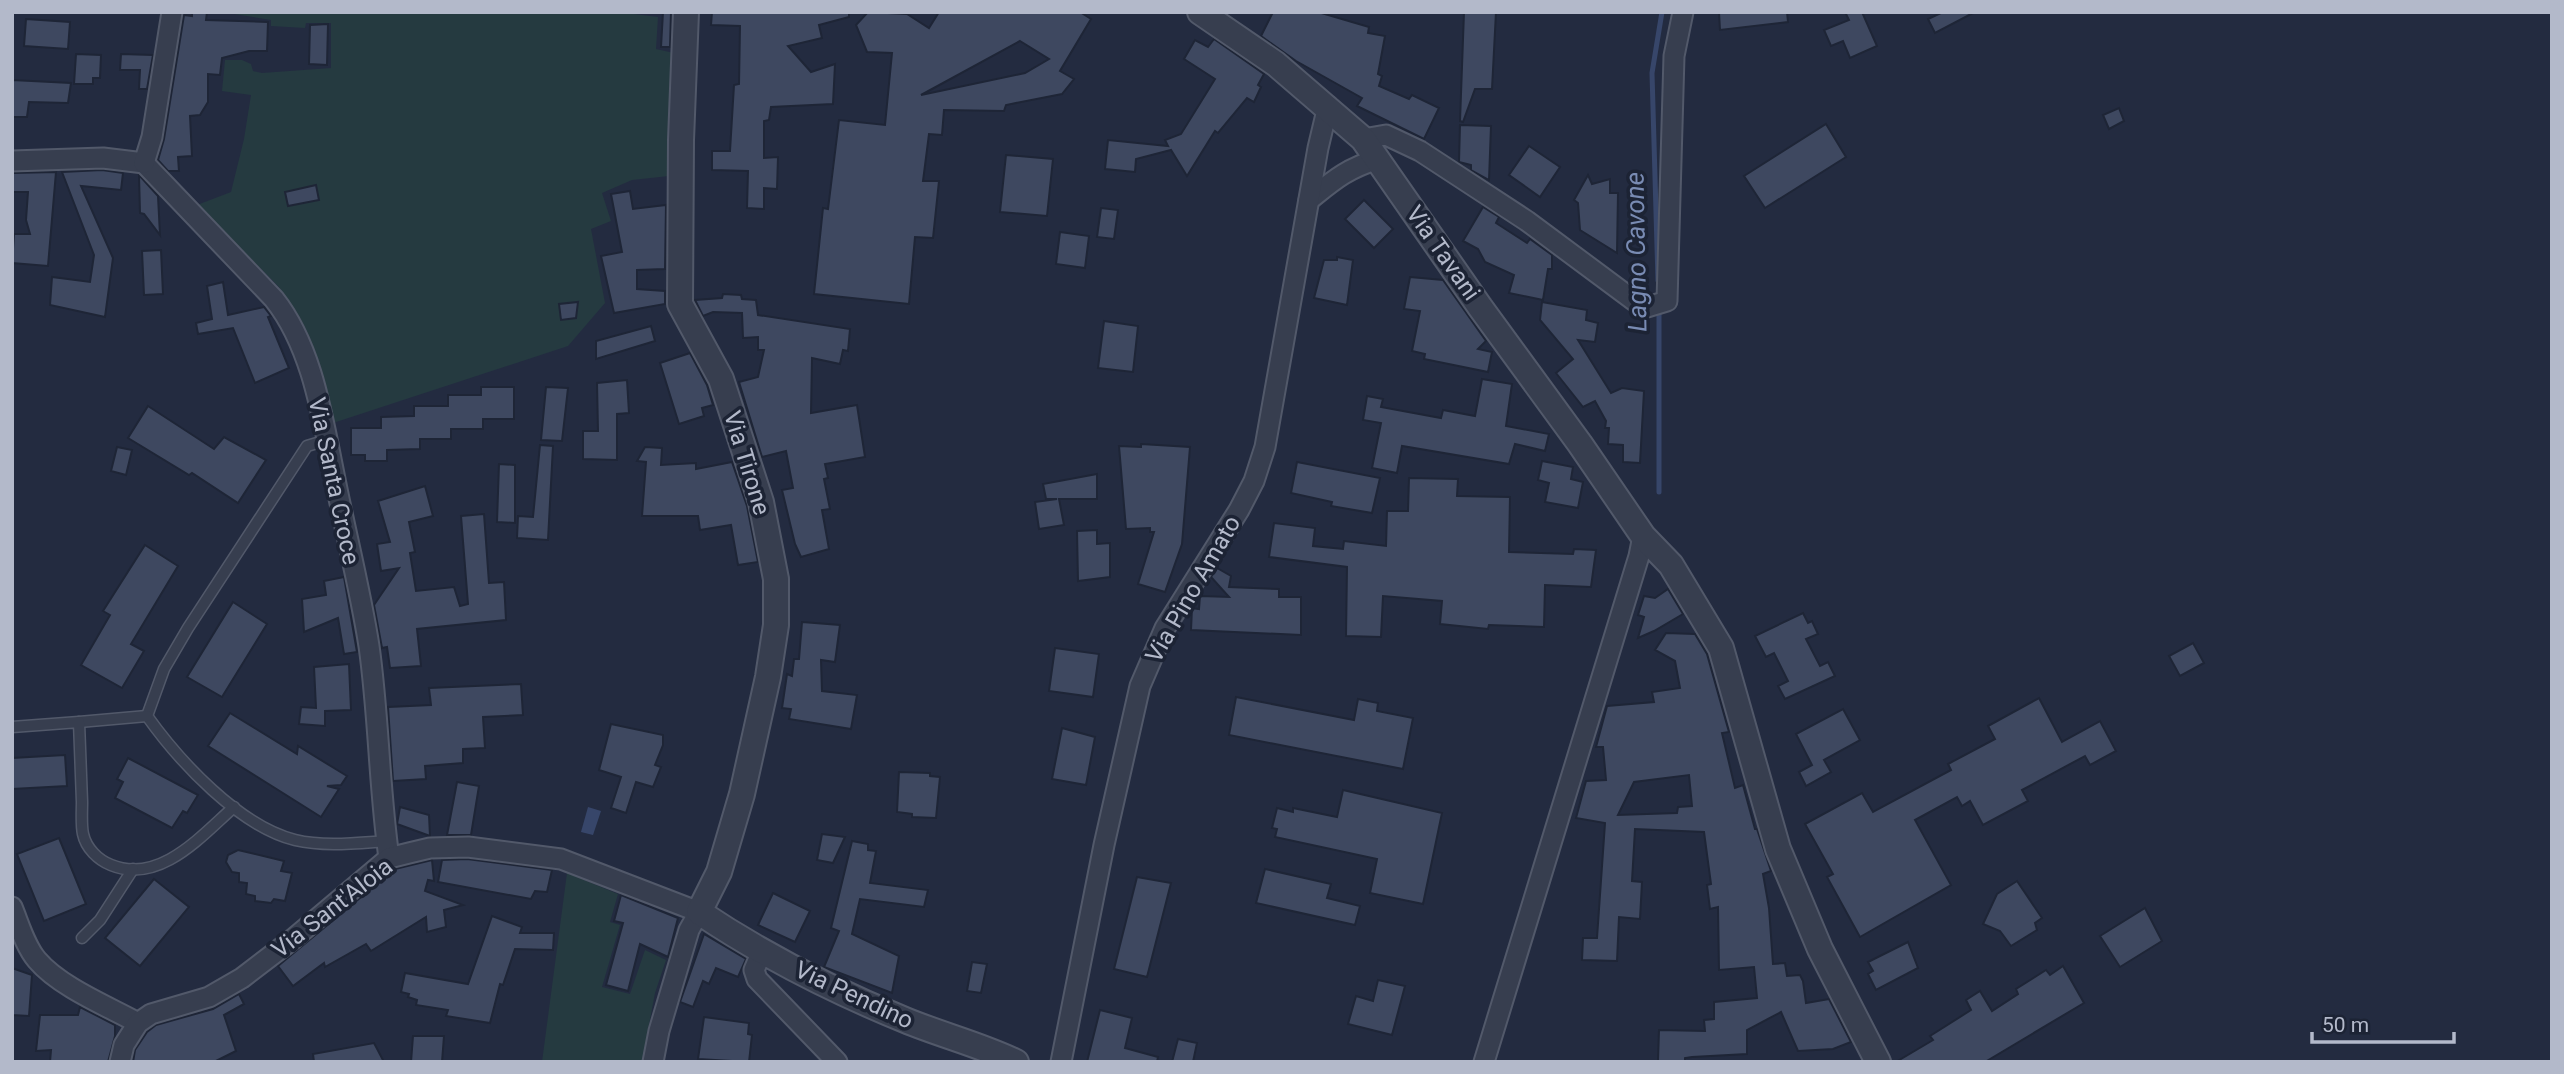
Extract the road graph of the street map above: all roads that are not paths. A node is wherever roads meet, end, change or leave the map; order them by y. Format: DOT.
graph roads {
  1 [pos="172,12"];
  2 [pos="686,12"];
  3 [pos="1199,12"];
  4 [pos="1683,12"];
  5 [pos="1328,106"];
  6 [pos="1363,139"];
  7 [pos="1378,159"];
  8 [pos="12,161"];
  9 [pos="144,163"];
  10 [pos="1309,201"];
  11 [pos="327,440"];
  12 [pos="1643,536"];
  13 [pos="147,716"];
  14 [pos="79,722"];
  15 [pos="12,727"];
  16 [pos="234,807"];
  17 [pos="388,850"];
  18 [pos="133,869"];
  19 [pos="12,907"];
  20 [pos="699,912"];
  21 [pos="82,938"];
  22 [pos="762,951"];
  23 [pos="138,1023"];
  24 [pos="120,1062"];
  25 [pos="653,1062"];
  26 [pos="837,1062"];
  27 [pos="1016,1062"];
  28 [pos="1061,1062"];
  29 [pos="1484,1062"];
  30 [pos="1878,1062"];
  1 -- 9 [label="street"];
  2 -- 20 [label="street, Via Tirone"];
  3 -- 5 [label="street, Via Tavani"];
  4 -- 6 [label="street"];
  5 -- 6 [label="street, Via Tavani"];
  5 -- 10 [label="street, Via Pino Amato"];
  6 -- 7 [label="street, Via Tavani"];
  7 -- 10 [label="street"];
  7 -- 12 [label="street, Via Tavani"];
  8 -- 9 [label="street"];
  9 -- 11 [label="street, Via Santa Croce"];
  10 -- 28 [label="street, Via Pino Amato"];
  11 -- 13 [label="lane"];
  11 -- 17 [label="street, Via Santa Croce"];
  12 -- 29 [label="street"];
  12 -- 30 [label="street, Via Tavani"];
  13 -- 14 [label="lane"];
  13 -- 16 [label="lane"];
  14 -- 15 [label="lane"];
  14 -- 18 [label="lane"];
  16 -- 17 [label="lane"];
  16 -- 18 [label="lane"];
  17 -- 20 [label="street, Via Sant'Aloia"];
  17 -- 23 [label="street, Via Sant'Aloia"];
  18 -- 21 [label="lane"];
  19 -- 23 [label="street"];
  20 -- 22 [label="street, Via Pendino"];
  20 -- 25 [label="street"];
  22 -- 26 [label="street"];
  22 -- 27 [label="street, Via Pendino"];
  23 -- 24 [label="street"];
}
